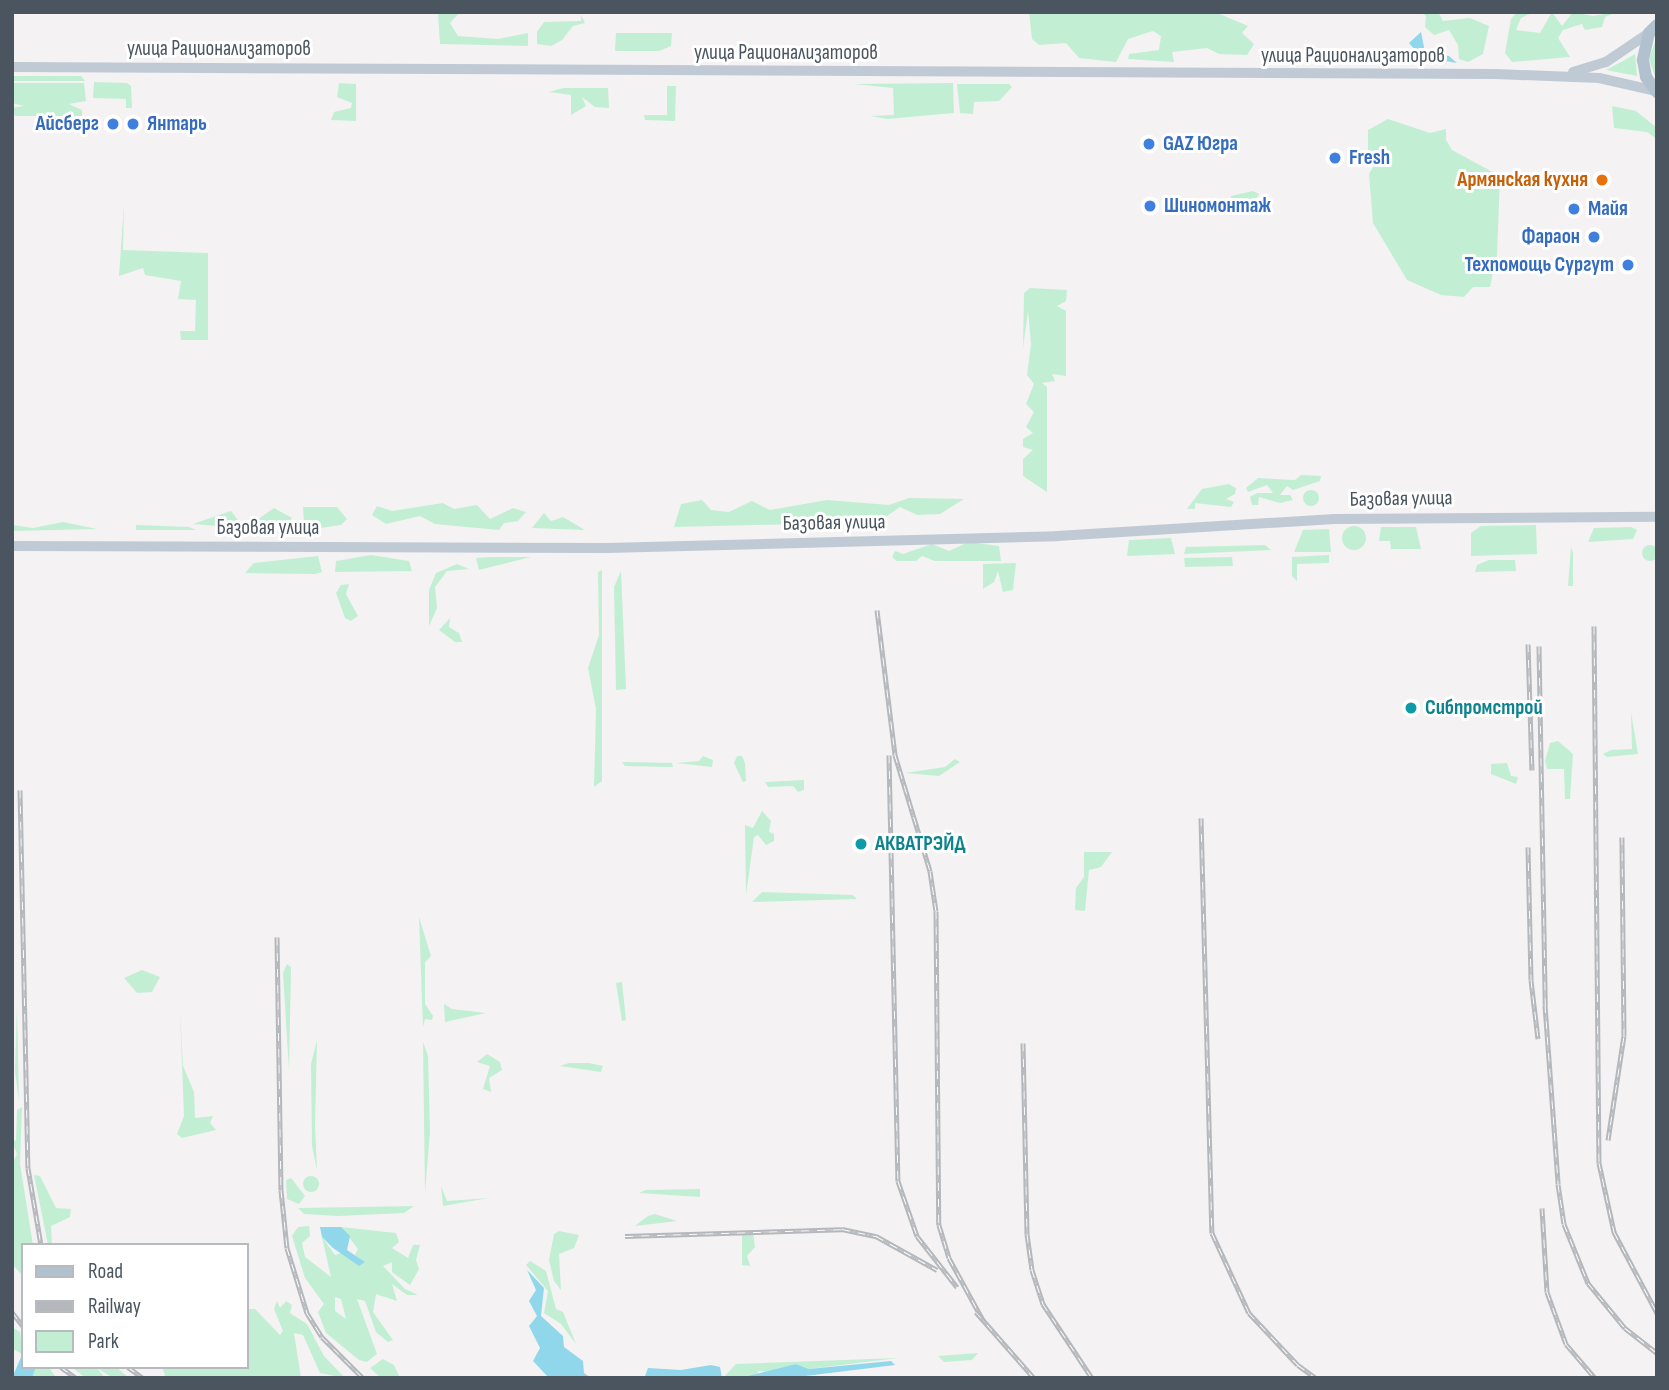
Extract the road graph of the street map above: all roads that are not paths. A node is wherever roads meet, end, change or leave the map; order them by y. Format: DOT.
graph roads {
  1 [pos="1654,26"];
  2 [pos="12,67"];
  3 [pos="1560,75"];
  4 [pos="1656,92"];
  5 [pos="1657,517"];
  6 [pos="12,546"];
  1 -- 3 [label="main road"];
  1 -- 4 [label="main road"];
  2 -- 3 [label="main road, улица Рационализаторов"];
  3 -- 4 [label="main road"];
  5 -- 6 [label="main road, Базовая улица"];
}
